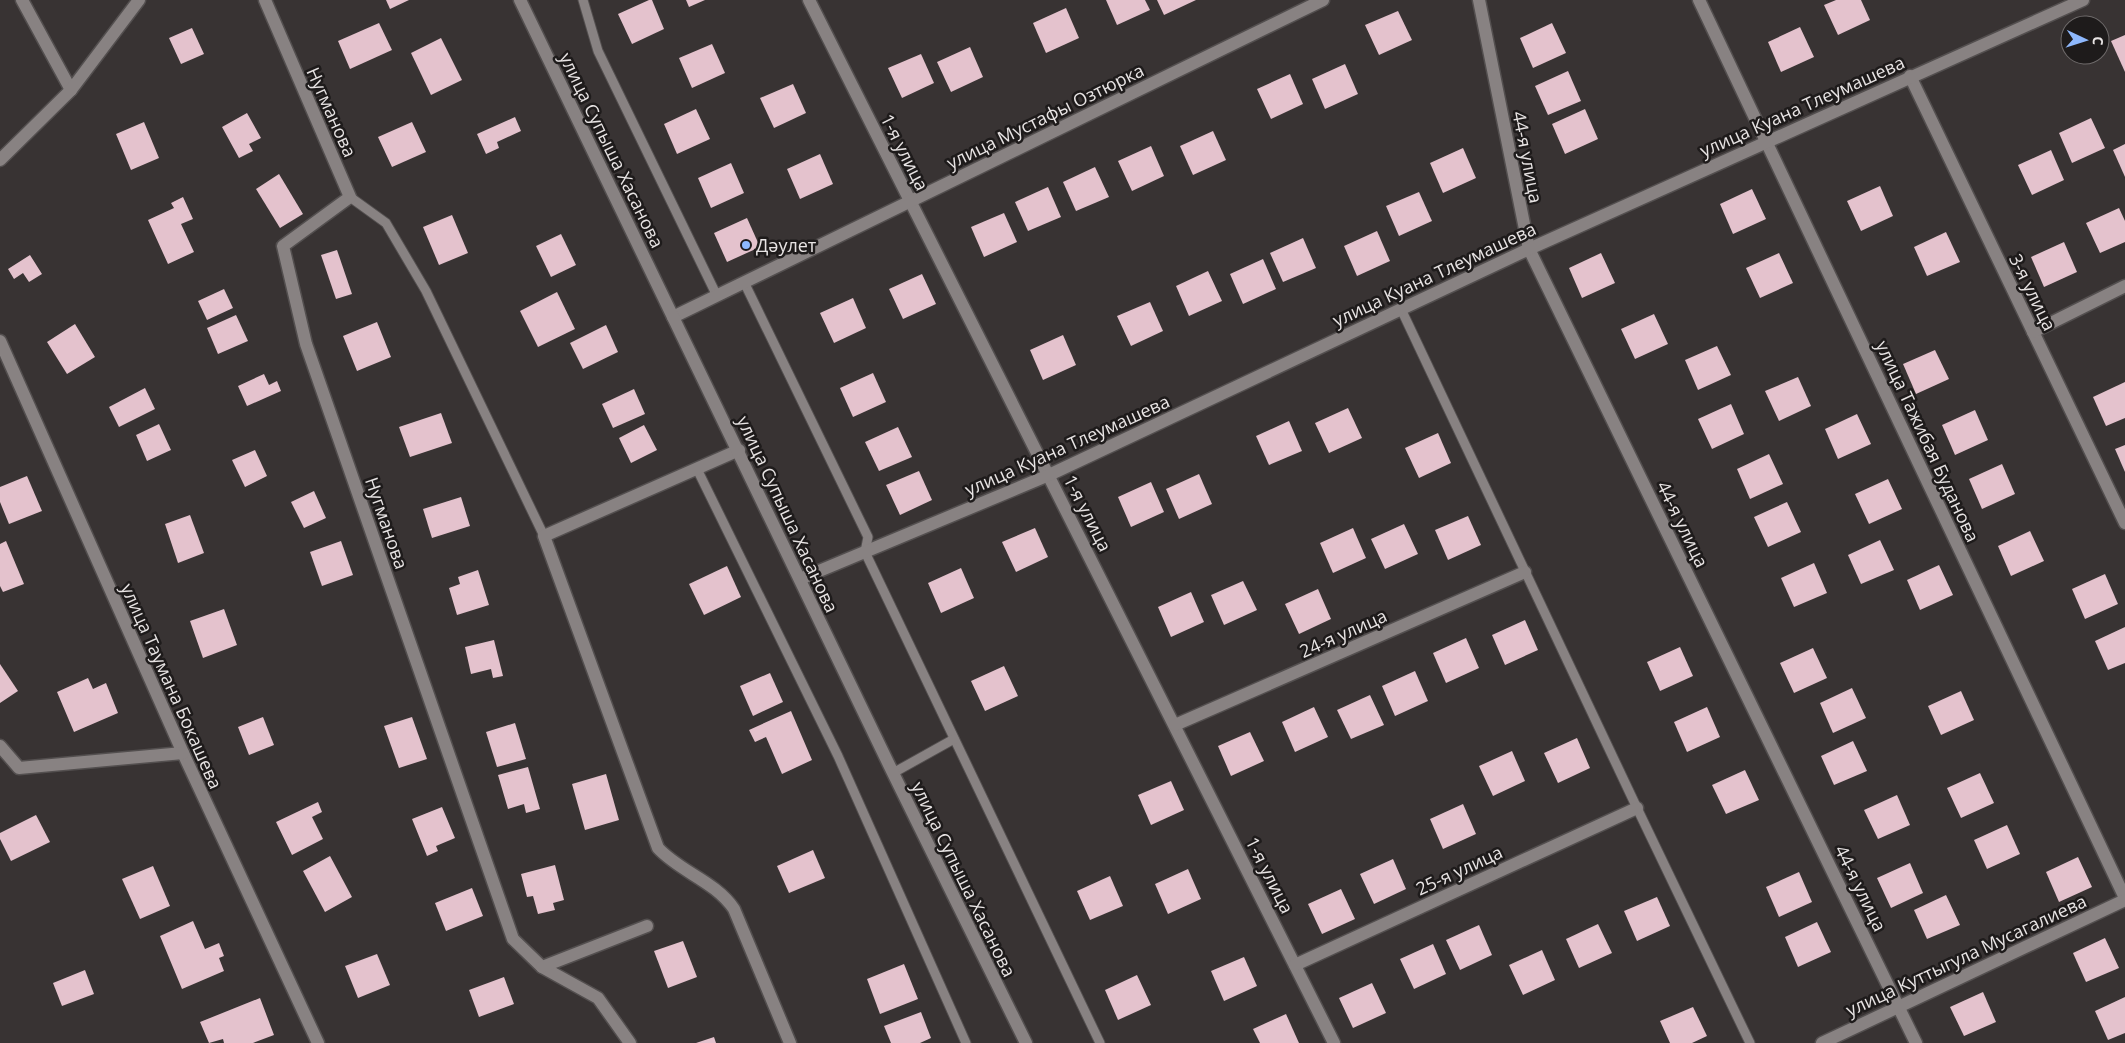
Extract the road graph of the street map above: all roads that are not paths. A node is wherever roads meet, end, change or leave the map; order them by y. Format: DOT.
graph roads {
  1 [pos="22,0"];
  2 [pos="139,0"];
  3 [pos="265,0"];
  4 [pos="520,0"];
  5 [pos="583,0"];
  6 [pos="809,0"];
  7 [pos="1323,0"];
  8 [pos="1479,0"];
  9 [pos="1699,0"];
  10 [pos="2083,0"];
  11 [pos="1910,76"];
  12 [pos="71,90"];
  13 [pos="1766,142"];
  14 [pos="0,160"];
  15 [pos="350,197"];
  16 [pos="911,201"];
  17 [pos="1529,249"];
  18 [pos="744,282"];
  19 [pos="2125,286"];
  20 [pos="717,296"];
  21 [pos="1401,308"];
  22 [pos="673,317"];
  23 [pos="2033,332"];
  24 [pos="0,341"];
  25 [pos="739,450"];
  26 [pos="698,470"];
  27 [pos="1049,475"];
  28 [pos="2125,523"];
  29 [pos="544,536"];
  30 [pos="865,552"];
  31 [pos="1525,572"];
  32 [pos="800,579"];
  33 [pos="1175,726"];
  34 [pos="954,739"];
  35 [pos="0,746"];
  36 [pos="183,753"];
  37 [pos="893,773"];
  38 [pos="1637,808"];
  39 [pos="2125,899"];
  40 [pos="647,926"];
  41 [pos="1296,964"];
  42 [pos="542,967"];
  43 [pos="1898,1005"];
  44 [pos="318,1043"];
  45 [pos="630,1043"];
  46 [pos="790,1043"];
  47 [pos="966,1043"];
  48 [pos="1026,1043"];
  49 [pos="1100,1043"];
  50 [pos="1334,1043"];
  51 [pos="1750,1043"];
  52 [pos="1822,1043"];
  53 [pos="1916,1043"];
  1 -- 12 [label="street"];
  2 -- 12 [label="street"];
  3 -- 15 [label="street, Нугманова"];
  4 -- 22 [label="street, улица Супыша Хасанова"];
  5 -- 20 [label="lane"];
  6 -- 16 [label="street, 1-я улица"];
  7 -- 16 [label="street, улица Мустафы Озтюрка"];
  8 -- 17 [label="street, 44-я улица"];
  9 -- 13 [label="street, улица Тажибая Буданова"];
  10 -- 11 [label="street, улица Куана Тлеумашева"];
  11 -- 13 [label="street, улица Куана Тлеумашева"];
  11 -- 23 [label="street, 3-я улица"];
  12 -- 14 [label="street"];
  13 -- 17 [label="street, улица Куана Тлеумашева"];
  13 -- 39 [label="street, улица Тажибая Буданова"];
  15 -- 29 [label="lane"];
  15 -- 42 [label="street, Нугманова"];
  16 -- 18 [label="street, улица Мустафы Озтюрка"];
  16 -- 27 [label="street, 1-я улица"];
  17 -- 21 [label="street, улица Куана Тлеумашева"];
  17 -- 43 [label="street, 44-я улица"];
  18 -- 20 [label="street, улица Мустафы Озтюрка"];
  18 -- 30 [label="lane"];
  19 -- 23 [label="street"];
  20 -- 22 [label="street, улица Мустафы Озтюрка"];
  21 -- 27 [label="street, улица Куана Тлеумашева"];
  21 -- 31 [label="lane"];
  22 -- 25 [label="street, улица Супыша Хасанова"];
  23 -- 28 [label="street, 3-я улица"];
  24 -- 36 [label="street, улица Таумана Бокашева"];
  25 -- 26 [label="street"];
  25 -- 32 [label="street, улица Супыша Хасанова"];
  26 -- 29 [label="street"];
  26 -- 47 [label="lane"];
  27 -- 30 [label="street, улица Куана Тлеумашева"];
  27 -- 33 [label="street, 1-я улица"];
  29 -- 46 [label="street"];
  30 -- 32 [label="street, улица Куана Тлеумашева"];
  30 -- 34 [label="lane"];
  31 -- 33 [label="street, 24-я улица"];
  31 -- 38 [label="lane"];
  32 -- 37 [label="street, улица Супыша Хасанова"];
  33 -- 41 [label="street, 1-я улица"];
  34 -- 37 [label="lane"];
  34 -- 49 [label="lane"];
  35 -- 36 [label="street"];
  36 -- 44 [label="street, улица Таумана Бокашева"];
  37 -- 48 [label="street, улица Супыша Хасанова"];
  38 -- 41 [label="street, 25-я улица"];
  38 -- 51 [label="lane"];
  39 -- 43 [label="street, улица Куттыгула Мусагалиева"];
  40 -- 42 [label="street"];
  41 -- 50 [label="street, 1-я улица"];
  42 -- 45 [label="street, Нугманова"];
  43 -- 52 [label="street, улица Куттыгула Мусагалиева"];
  43 -- 53 [label="street, 44-я улица"];
}
